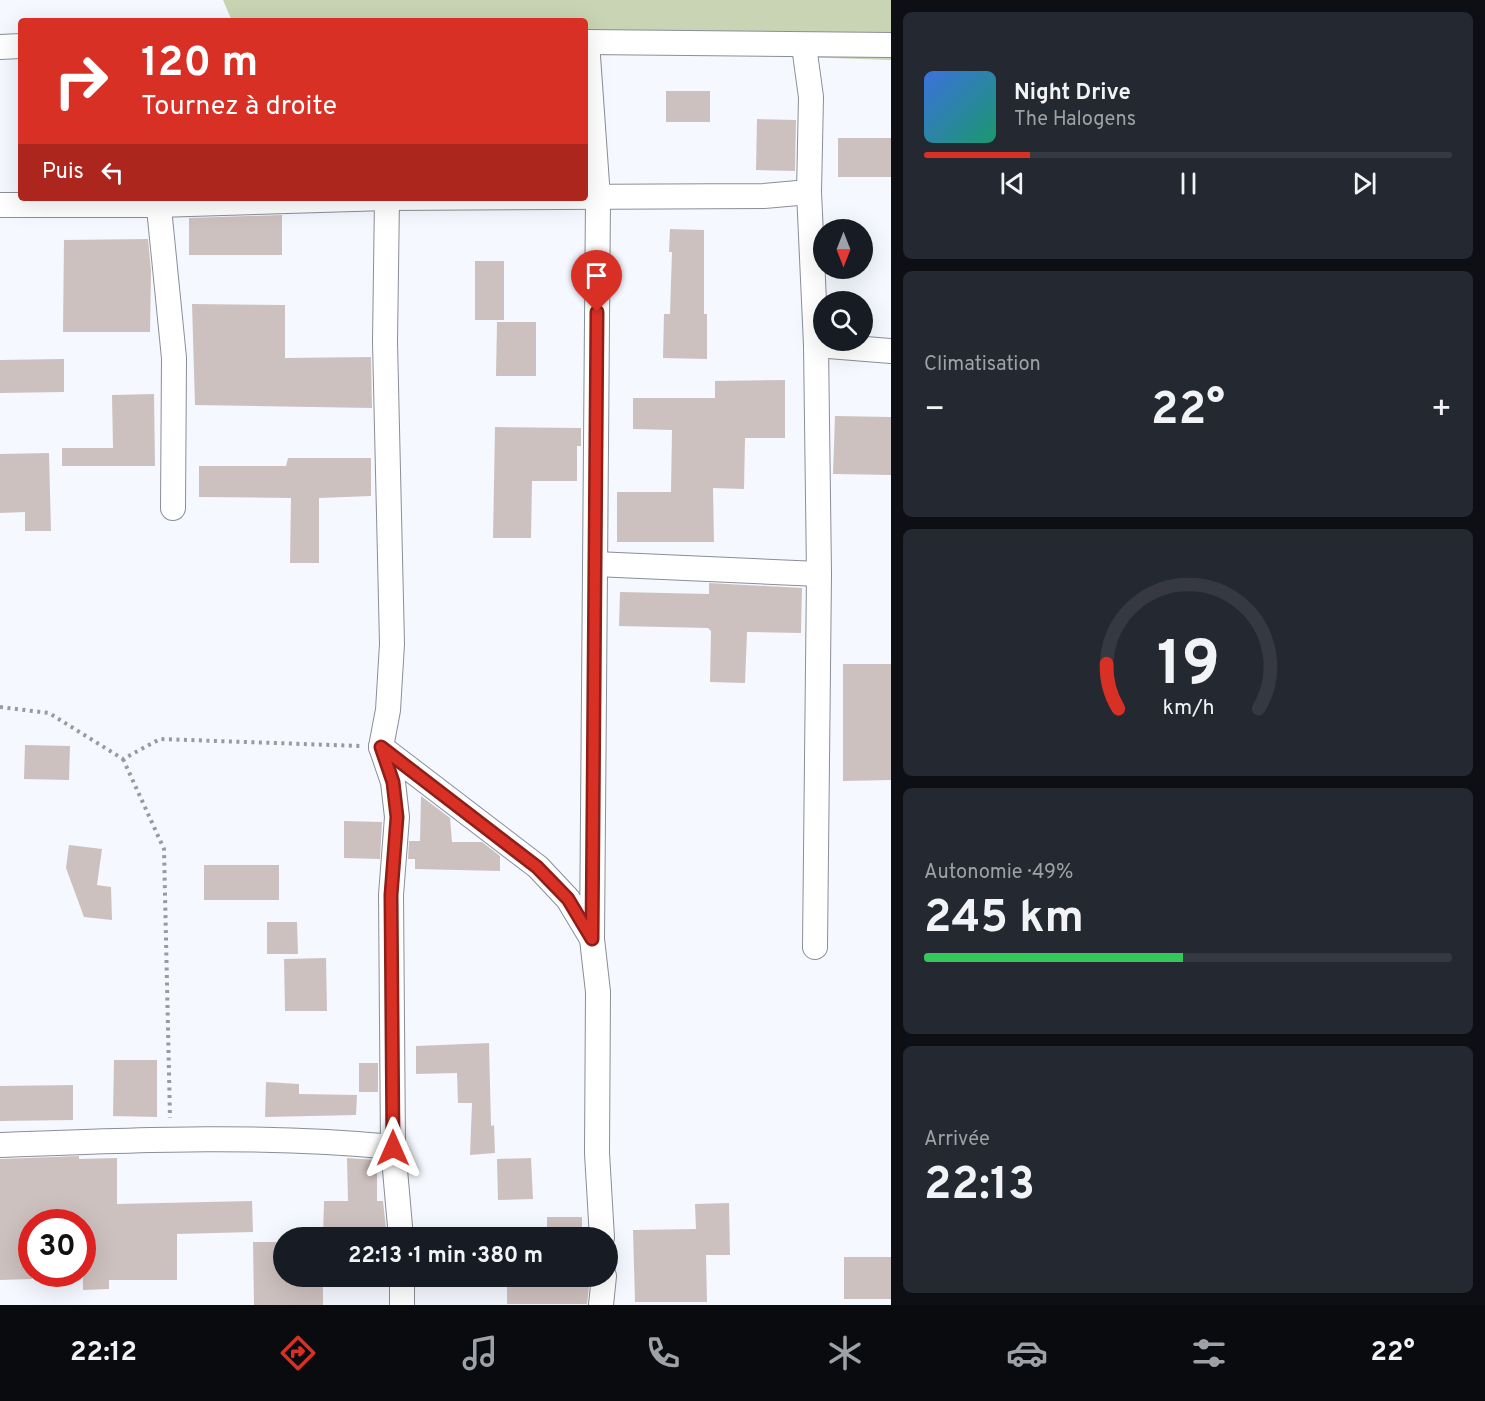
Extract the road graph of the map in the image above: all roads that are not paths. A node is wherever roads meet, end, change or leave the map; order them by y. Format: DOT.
graph roads {
  1 [pos="588,42"];
  2 [pos="891,45"];
  3 [pos="0,46"];
  4 [pos="18,46"];
  5 [pos="804,46"];
  6 [pos="588,68"];
  7 [pos="809,192"];
  8 [pos="588,198"];
  9 [pos="598,198"];
  10 [pos="158,201"];
  11 [pos="387,201"];
  12 [pos="0,205"];
  13 [pos="814,291"];
  14 [pos="873,350"];
  15 [pos="816,351"];
  16 [pos="891,351"];
  17 [pos="173,508"];
  18 [pos="595,564"];
  19 [pos="819,574"];
  20 [pos="381,747"];
  21 [pos="592,939"];
  22 [pos="815,947"];
  23 [pos="0,1145"];
  24 [pos="393,1148"];
  25 [pos="400,1227"];
  26 [pos="601,1227"];
  27 [pos="402,1287"];
  28 [pos="603,1287"];
  29 [pos="402,1305"];
  30 [pos="601,1305"];
  1 -- 5 [label="street"];
  2 -- 5 [label="street"];
  3 -- 4 [label="street"];
  5 -- 7 [label="street"];
  6 -- 9 [label="street"];
  7 -- 9 [label="street"];
  7 -- 13 [label="street"];
  8 -- 9 [label="street"];
  9 -- 18 [label="street"];
  10 -- 12 [label="street"];
  10 -- 17 [label="street"];
  11 -- 20 [label="street"];
  14 -- 16 [label="street"];
  15 -- 19 [label="street"];
  18 -- 19 [label="street"];
  18 -- 21 [label="street"];
  19 -- 22 [label="street"];
  20 -- 21 [label="street"];
  20 -- 24 [label="street"];
  21 -- 26 [label="street"];
  23 -- 24 [label="street"];
  24 -- 25 [label="street"];
  27 -- 29 [label="street"];
  28 -- 30 [label="street"];
}
